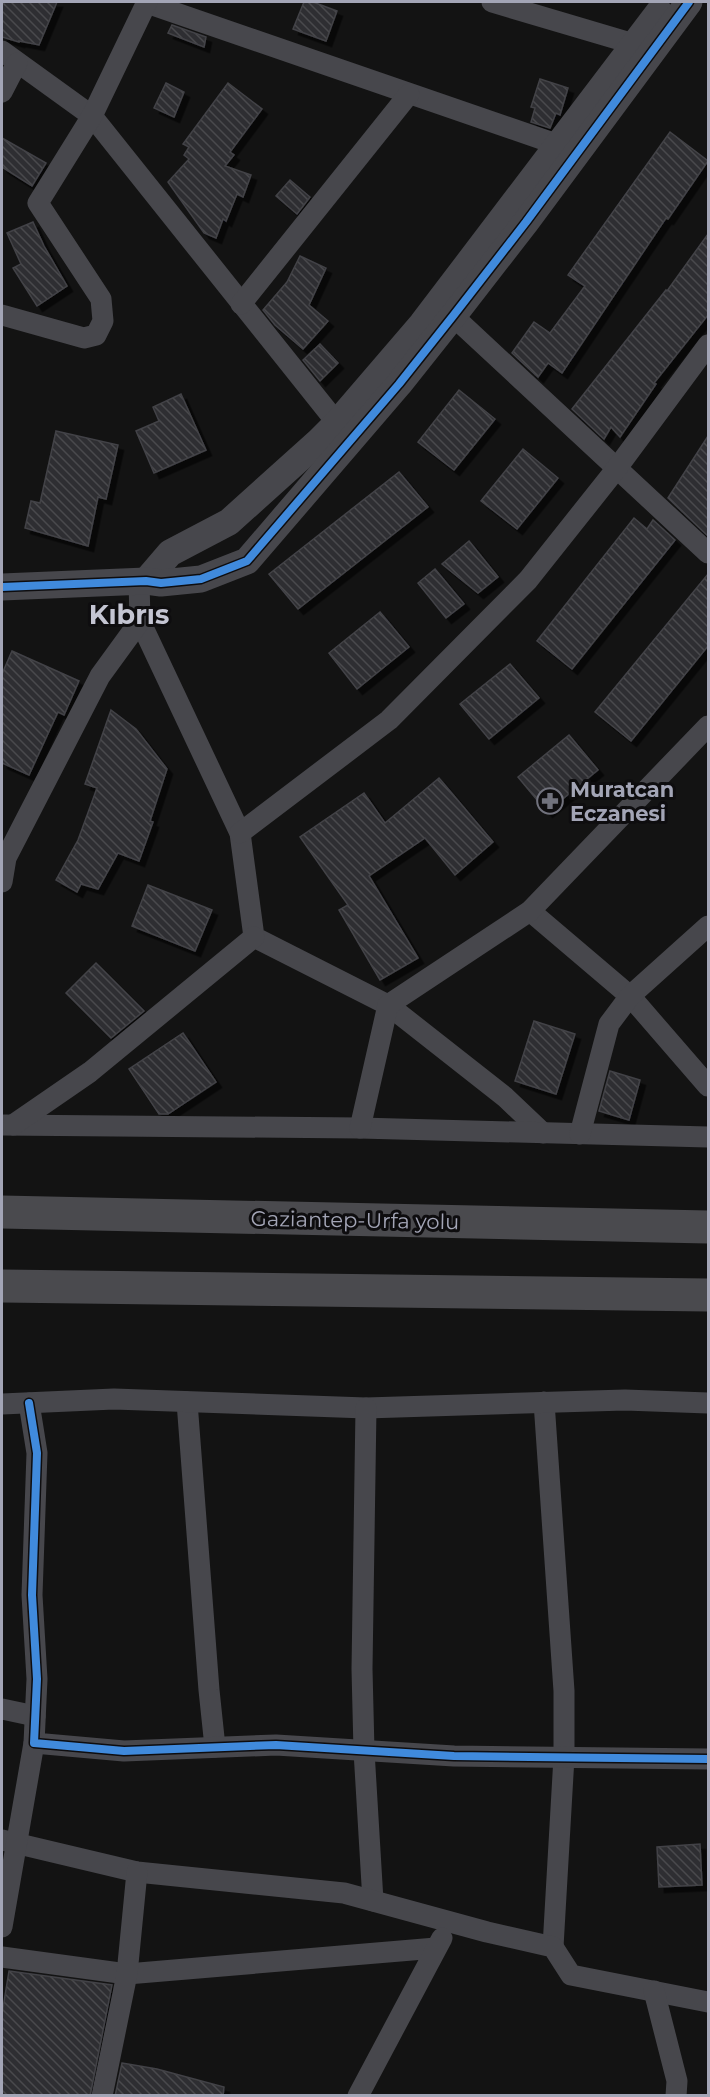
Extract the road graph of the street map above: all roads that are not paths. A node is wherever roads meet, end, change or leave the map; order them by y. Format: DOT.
graph roads {
  1 [pos="147,2"];
  2 [pos="492,2"];
  3 [pos="667,2"];
  4 [pos="689,2"];
  5 [pos="634,44"];
  6 [pos="9,57"];
  7 [pos="2,92"];
  8 [pos="409,94"];
  9 [pos="92,116"];
  10 [pos="559,145"];
  11 [pos="241,304"];
  12 [pos="2,315"];
  13 [pos="453,316"];
  14 [pos="708,345"];
  15 [pos="337,423"];
  16 [pos="617,468"];
  17 [pos="707,550"];
  18 [pos="143,581"];
  19 [pos="2,587"];
  20 [pos="140,621"];
  21 [pos="708,726"];
  22 [pos="240,833"];
  23 [pos="4,859"];
  24 [pos="2,882"];
  25 [pos="530,911"];
  26 [pos="708,926"];
  27 [pos="254,937"];
  28 [pos="630,996"];
  29 [pos="388,1005"];
  30 [pos="708,1086"];
  31 [pos="7,1125"];
  32 [pos="360,1128"];
  33 [pos="543,1133"];
  34 [pos="580,1134"];
  35 [pos="708,1137"];
  36 [pos="2,1212"];
  37 [pos="708,1227"];
  38 [pos="2,1286"];
  39 [pos="708,1295"];
  40 [pos="187,1402"];
  41 [pos="544,1402"];
  42 [pos="29,1403"];
  43 [pos="708,1403"];
  44 [pos="2,1404"];
  45 [pos="366,1408"];
  46 [pos="2,1708"];
  47 [pos="35,1716"];
  48 [pos="34,1743"];
  49 [pos="215,1747"];
  50 [pos="364,1750"];
  51 [pos="564,1757"];
  52 [pos="708,1759"];
  53 [pos="9,1841"];
  54 [pos="137,1872"];
  55 [pos="373,1901"];
  56 [pos="450,1922"];
  57 [pos="2,1927"];
  58 [pos="553,1947"];
  59 [pos="436,1948"];
  60 [pos="2,1957"];
  61 [pos="127,1974"];
  62 [pos="654,1991"];
  63 [pos="708,2002"];
  64 [pos="102,2096"];
  65 [pos="358,2096"];
  66 [pos="676,2096"];
  1 -- 8 [label="street"];
  1 -- 9 [label="street"];
  2 -- 5 [label="street"];
  3 -- 5 [label="street"];
  4 -- 13 [label="street"];
  5 -- 10 [label="street"];
  6 -- 7 [label="street"];
  6 -- 9 [label="street"];
  8 -- 10 [label="street"];
  8 -- 11 [label="street"];
  9 -- 11 [label="street"];
  9 -- 12 [label="street"];
  10 -- 15 [label="street"];
  11 -- 15 [label="street"];
  13 -- 16 [label="street"];
  13 -- 18 [label="street"];
  14 -- 16 [label="street"];
  15 -- 18 [label="street"];
  16 -- 17 [label="street"];
  16 -- 22 [label="street"];
  18 -- 19 [label="street"];
  18 -- 20 [label="street"];
  20 -- 22 [label="street"];
  20 -- 23 [label="street"];
  21 -- 25 [label="street"];
  22 -- 27 [label="street"];
  23 -- 24 [label="street"];
  25 -- 28 [label="street"];
  25 -- 29 [label="street"];
  26 -- 28 [label="street"];
  27 -- 29 [label="street"];
  27 -- 31 [label="street"];
  28 -- 30 [label="street"];
  28 -- 34 [label="street"];
  29 -- 32 [label="street"];
  29 -- 33 [label="street"];
  31 -- 32 [label="street"];
  32 -- 33 [label="street"];
  33 -- 34 [label="street"];
  34 -- 35 [label="street"];
  36 -- 37 [label="highway, Gaziantep-Urfa yolu"];
  38 -- 39 [label="highway"];
  40 -- 42 [label="street"];
  40 -- 45 [label="street"];
  40 -- 49 [label="street"];
  41 -- 43 [label="street"];
  41 -- 45 [label="street"];
  41 -- 51 [label="street"];
  42 -- 44 [label="street"];
  42 -- 47 [label="street"];
  45 -- 50 [label="street"];
  46 -- 47 [label="street"];
  47 -- 48 [label="street"];
  48 -- 49 [label="street"];
  48 -- 53 [label="street"];
  49 -- 50 [label="street"];
  50 -- 51 [label="street"];
  50 -- 55 [label="street"];
  51 -- 52 [label="street"];
  51 -- 58 [label="street"];
  53 -- 54 [label="street"];
  53 -- 57 [label="street"];
  54 -- 55 [label="street"];
  54 -- 61 [label="street"];
  55 -- 56 [label="street"];
  56 -- 58 [label="street"];
  56 -- 59 [label="street"];
  58 -- 62 [label="street"];
  59 -- 61 [label="street"];
  59 -- 65 [label="street"];
  60 -- 61 [label="street"];
  61 -- 64 [label="street"];
  62 -- 63 [label="street"];
  62 -- 66 [label="street"];
}
